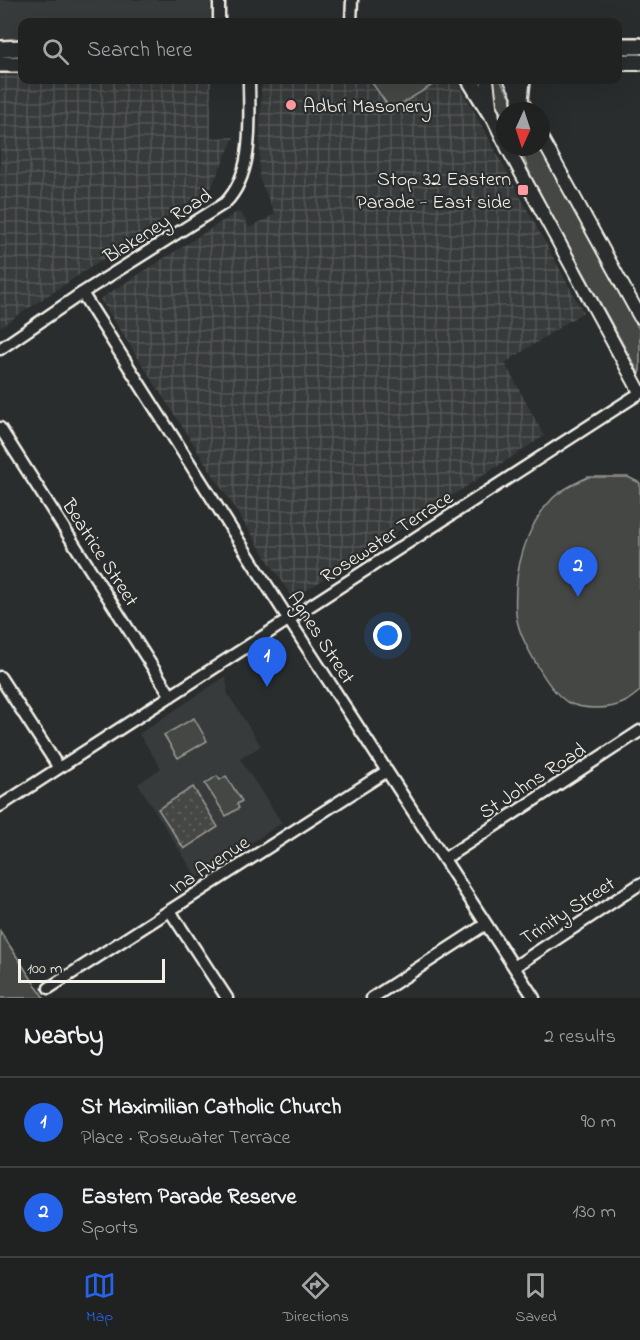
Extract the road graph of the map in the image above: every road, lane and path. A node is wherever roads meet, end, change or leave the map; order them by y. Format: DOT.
graph roads {
  1 [pos="219,0"];
  2 [pos="352,0"];
  3 [pos="219,18"];
  4 [pos="351,18"];
  5 [pos="622,46"];
  6 [pos="640,46"];
  7 [pos="18,48"];
  8 [pos="0,49"];
  9 [pos="622,62"];
  10 [pos="640,62"];
  11 [pos="0,64"];
  12 [pos="18,64"];
  13 [pos="249,84"];
  14 [pos="472,84"];
  15 [pos="487,84"];
  16 [pos="513,84"];
  17 [pos="522,84"];
  18 [pos="522,102"];
  19 [pos="524,102"];
  20 [pos="491,114"];
  21 [pos="496,124"];
  22 [pos="550,153"];
  23 [pos="512,156"];
  24 [pos="81,293"];
  25 [pos="640,317"];
  26 [pos="0,349"];
  27 [pos="640,393"];
  28 [pos="0,428"];
  29 [pos="289,620"];
  30 [pos="0,677"];
  31 [pos="171,696"];
  32 [pos="640,732"];
  33 [pos="59,768"];
  34 [pos="387,771"];
  35 [pos="0,806"];
  36 [pos="444,859"];
  37 [pos="640,884"];
  38 [pos="170,911"];
  39 [pos="486,924"];
  40 [pos="514,967"];
  41 [pos="50,988"];
  42 [pos="227,998"];
  43 [pos="372,998"];
  44 [pos="534,998"];
  1 -- 3 [label="street"];
  2 -- 4 [label="street"];
  5 -- 6 [label="highway"];
  7 -- 8 [label="highway"];
  9 -- 10 [label="highway"];
  11 -- 12 [label="highway"];
  13 -- 24 [label="street, Blakeney Road"];
  14 -- 20 [label="highway"];
  15 -- 20 [label="main road"];
  16 -- 18 [label="main road"];
  17 -- 19 [label="highway"];
  20 -- 21 [label="main road"];
  22 -- 25 [label="main road"];
  23 -- 27 [label="main road"];
  24 -- 26 [label="street, Blakeney Road"];
  24 -- 29 [label="street, Agnes Street"];
  27 -- 29 [label="street, Rosewater Terrace"];
  28 -- 31 [label="street, Beatrice Street"];
  29 -- 31 [label="street, Rosewater Terrace"];
  29 -- 34 [label="street, Agnes Street"];
  30 -- 33 [label="street"];
  31 -- 33 [label="street, Rosewater Terrace"];
  32 -- 36 [label="street, St Johns Road"];
  33 -- 35 [label="street, Rosewater Terrace"];
  34 -- 36 [label="street, Agnes Street"];
  34 -- 38 [label="street, Ina Avenue"];
  36 -- 39 [label="street, Agnes Street"];
  37 -- 40 [label="street, Trinity Street"];
  38 -- 41 [label="street, Ina Avenue"];
  38 -- 42 [label="street"];
  39 -- 40 [label="street, Agnes Street"];
  39 -- 43 [label="street"];
  40 -- 44 [label="street, Agnes Street"];
}
